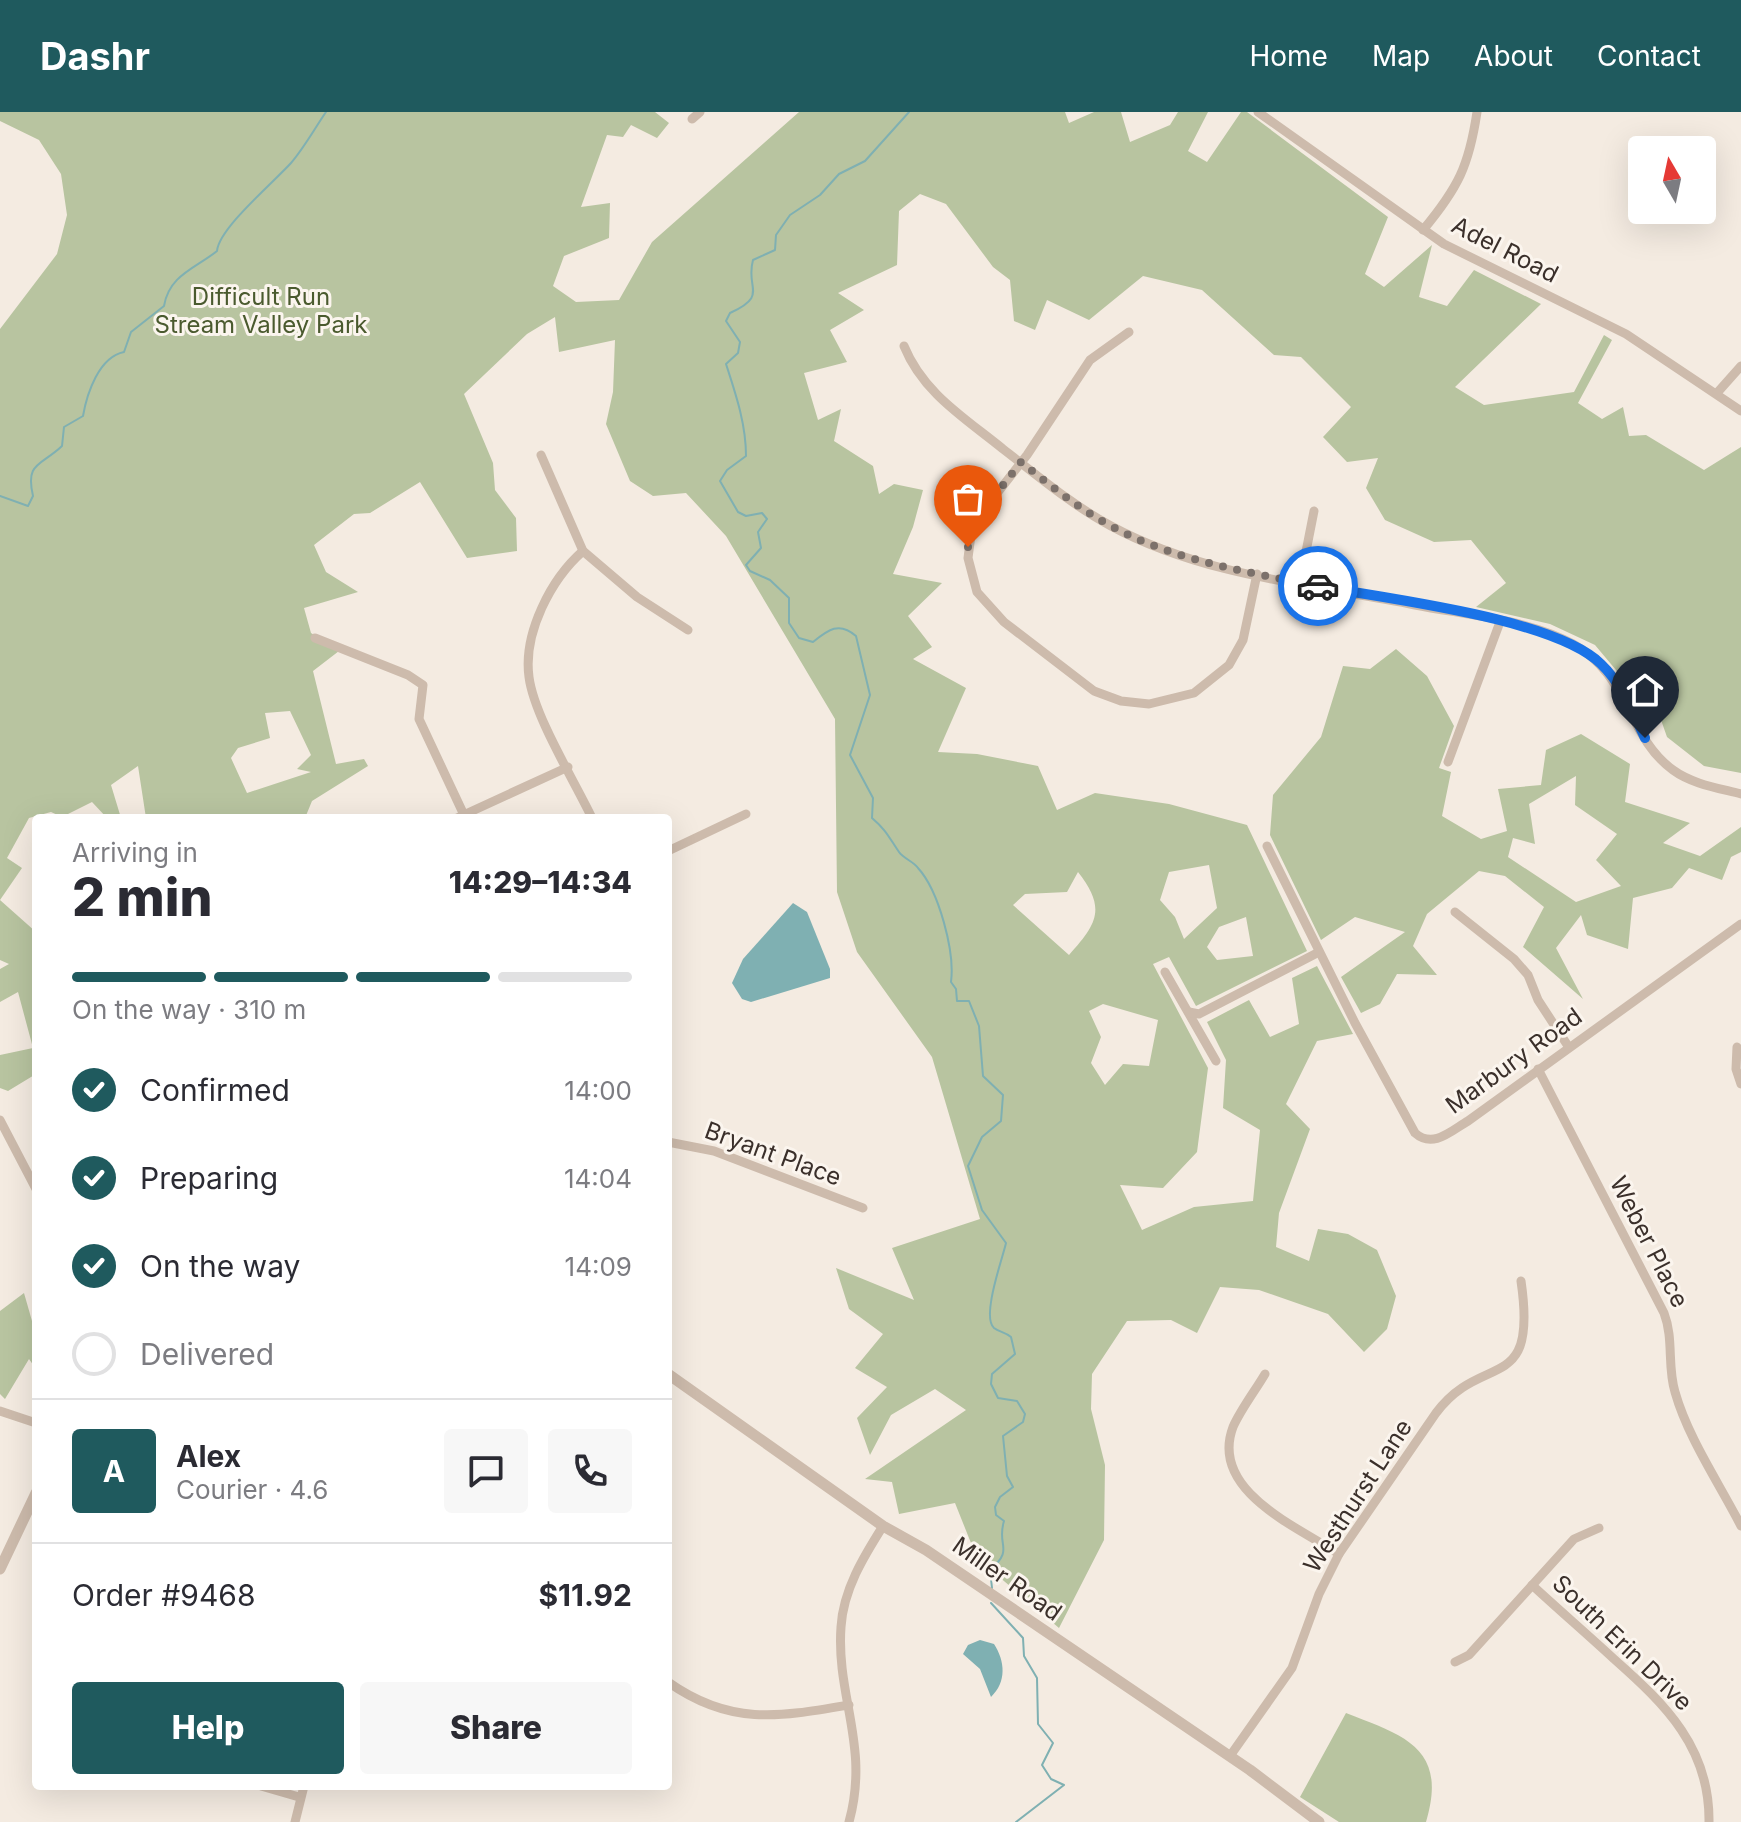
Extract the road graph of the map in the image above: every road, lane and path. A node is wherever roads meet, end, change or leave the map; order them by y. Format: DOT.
graph roads {
  1 [pos="1258,112"];
  2 [pos="1477,112"];
  3 [pos="1423,230"];
  4 [pos="1129,332"];
  5 [pos="904,346"];
  6 [pos="1741,366"];
  7 [pos="1717,393"];
  8 [pos="1741,411"];
  9 [pos="541,455"];
  10 [pos="1021,462"];
  11 [pos="1314,511"];
  12 [pos="583,551"];
  13 [pos="1257,574"];
  14 [pos="1300,582"];
  15 [pos="1500,622"];
  16 [pos="688,630"];
  17 [pos="315,638"];
  18 [pos="1448,762"];
  19 [pos="568,767"];
  20 [pos="1741,794"];
  21 [pos="460,814"];
  22 [pos="465,814"];
  23 [pos="590,814"];
  24 [pos="746,814"];
  25 [pos="1267,846"];
  26 [pos="672,849"];
  27 [pos="1455,912"];
  28 [pos="1741,924"];
  29 [pos="1319,952"];
  30 [pos="1165,972"];
  31 [pos="1189,1012"];
  32 [pos="1568,1046"];
  33 [pos="1737,1047"];
  34 [pos="1216,1061"];
  35 [pos="1538,1069"];
  36 [pos="1741,1084"];
  37 [pos="0,1120"];
  38 [pos="672,1143"];
  39 [pos="32,1181"];
  40 [pos="863,1208"];
  41 [pos="1521,1281"];
  42 [pos="1265,1374"];
  43 [pos="672,1377"];
  44 [pos="0,1411"];
  45 [pos="32,1422"];
  46 [pos="32,1501"];
  47 [pos="883,1526"];
  48 [pos="1741,1526"];
  49 [pos="1599,1528"];
  50 [pos="1339,1554"];
  51 [pos="0,1569"];
  52 [pos="1532,1585"];
  53 [pos="1455,1662"];
  54 [pos="672,1684"];
  55 [pos="849,1705"];
  56 [pos="1230,1756"];
  57 [pos="275,1790"];
  58 [pos="302,1790"];
  59 [pos="299,1797"];
  60 [pos="295,1822"];
  61 [pos="849,1822"];
  62 [pos="1319,1822"];
  63 [pos="1709,1822"];
  1 -- 3 [label="street, Adel Road"];
  2 -- 3 [label="street"];
  3 -- 7 [label="street, Adel Road"];
  4 -- 10 [label="street"];
  5 -- 10 [label="street"];
  6 -- 7 [label="street"];
  7 -- 8 [label="street, Adel Road"];
  9 -- 12 [label="street"];
  10 -- 13 [label="street"];
  10 -- 13 [label="street"];
  11 -- 14 [label="street"];
  12 -- 16 [label="street"];
  12 -- 19 [label="street"];
  13 -- 14 [label="street"];
  14 -- 15 [label="street"];
  15 -- 18 [label="street"];
  15 -- 20 [label="street"];
  17 -- 21 [label="street"];
  19 -- 22 [label="street"];
  19 -- 23 [label="street"];
  24 -- 26 [label="street"];
  25 -- 29 [label="street, Marbury Road"];
  27 -- 32 [label="street"];
  28 -- 32 [label="street, Marbury Road"];
  29 -- 31 [label="street"];
  29 -- 35 [label="street, Marbury Road"];
  30 -- 31 [label="street"];
  31 -- 34 [label="street"];
  32 -- 35 [label="street, Marbury Road"];
  33 -- 36 [label="street"];
  35 -- 48 [label="street, Weber Place"];
  37 -- 39 [label="street"];
  38 -- 40 [label="street, Bryant Place"];
  41 -- 50 [label="street, Westhurst Lane"];
  42 -- 50 [label="street"];
  43 -- 47 [label="street, Miller Road"];
  44 -- 45 [label="street"];
  46 -- 51 [label="street"];
  47 -- 55 [label="street"];
  47 -- 56 [label="street, Miller Road"];
  49 -- 52 [label="street"];
  50 -- 56 [label="street, Westhurst Lane"];
  52 -- 53 [label="street"];
  52 -- 63 [label="street, South Erin Drive"];
  54 -- 55 [label="street"];
  55 -- 61 [label="street"];
  56 -- 62 [label="street, Miller Road"];
  57 -- 59 [label="street"];
  58 -- 59 [label="street"];
  59 -- 60 [label="street"];
}
